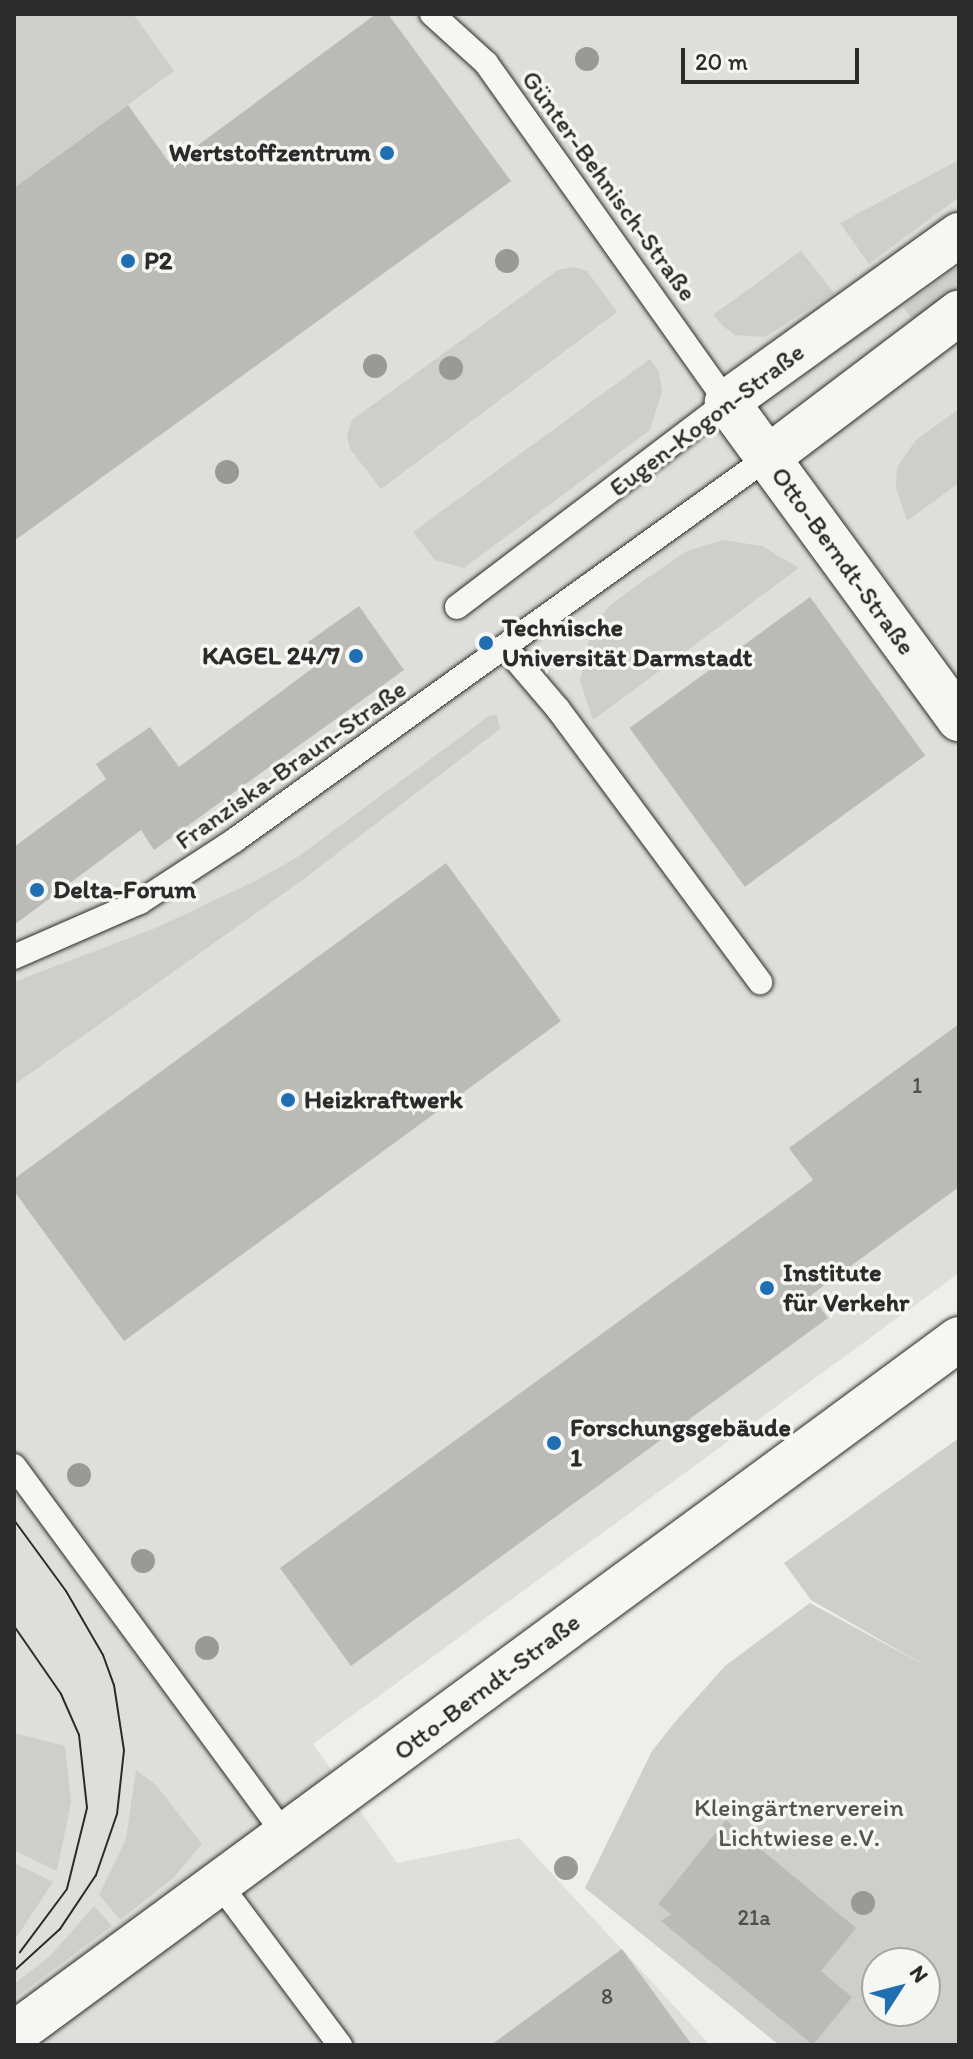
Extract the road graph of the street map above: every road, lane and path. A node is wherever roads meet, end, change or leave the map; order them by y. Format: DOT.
graph roads {
  1 [pos="432,14"];
  2 [pos="959,235"];
  3 [pos="959,313"];
  4 [pos="727,402"];
  5 [pos="767,458"];
  6 [pos="457,607"];
  7 [pos="506,648"];
  8 [pos="959,719"];
  9 [pos="14,957"];
  10 [pos="760,982"];
  11 [pos="959,1339"];
  12 [pos="14,1466"];
  13 [pos="287,1837"];
  14 [pos="221,1886"];
  15 [pos="14,2034"];
  16 [pos="340,2045"];
  1 -- 4 [label="lane, Günter-Behnisch-Straße"];
  2 -- 4 [label="street, Eugen-Kogon-Straße"];
  3 -- 5 [label="street"];
  4 -- 5 [label="street, Otto-Berndt-Straße"];
  4 -- 6 [label="lane, Eugen-Kogon-Straße"];
  5 -- 7 [label="lane"];
  5 -- 8 [label="street, Otto-Berndt-Straße"];
  7 -- 9 [label="lane, Franziska-Braun-Straße"];
  7 -- 10 [label="lane"];
  11 -- 13 [label="street, Otto-Berndt-Straße"];
  12 -- 13 [label="lane"];
  13 -- 14 [label="street, Otto-Berndt-Straße"];
  14 -- 15 [label="street, Otto-Berndt-Straße"];
  14 -- 16 [label="lane"];
}
